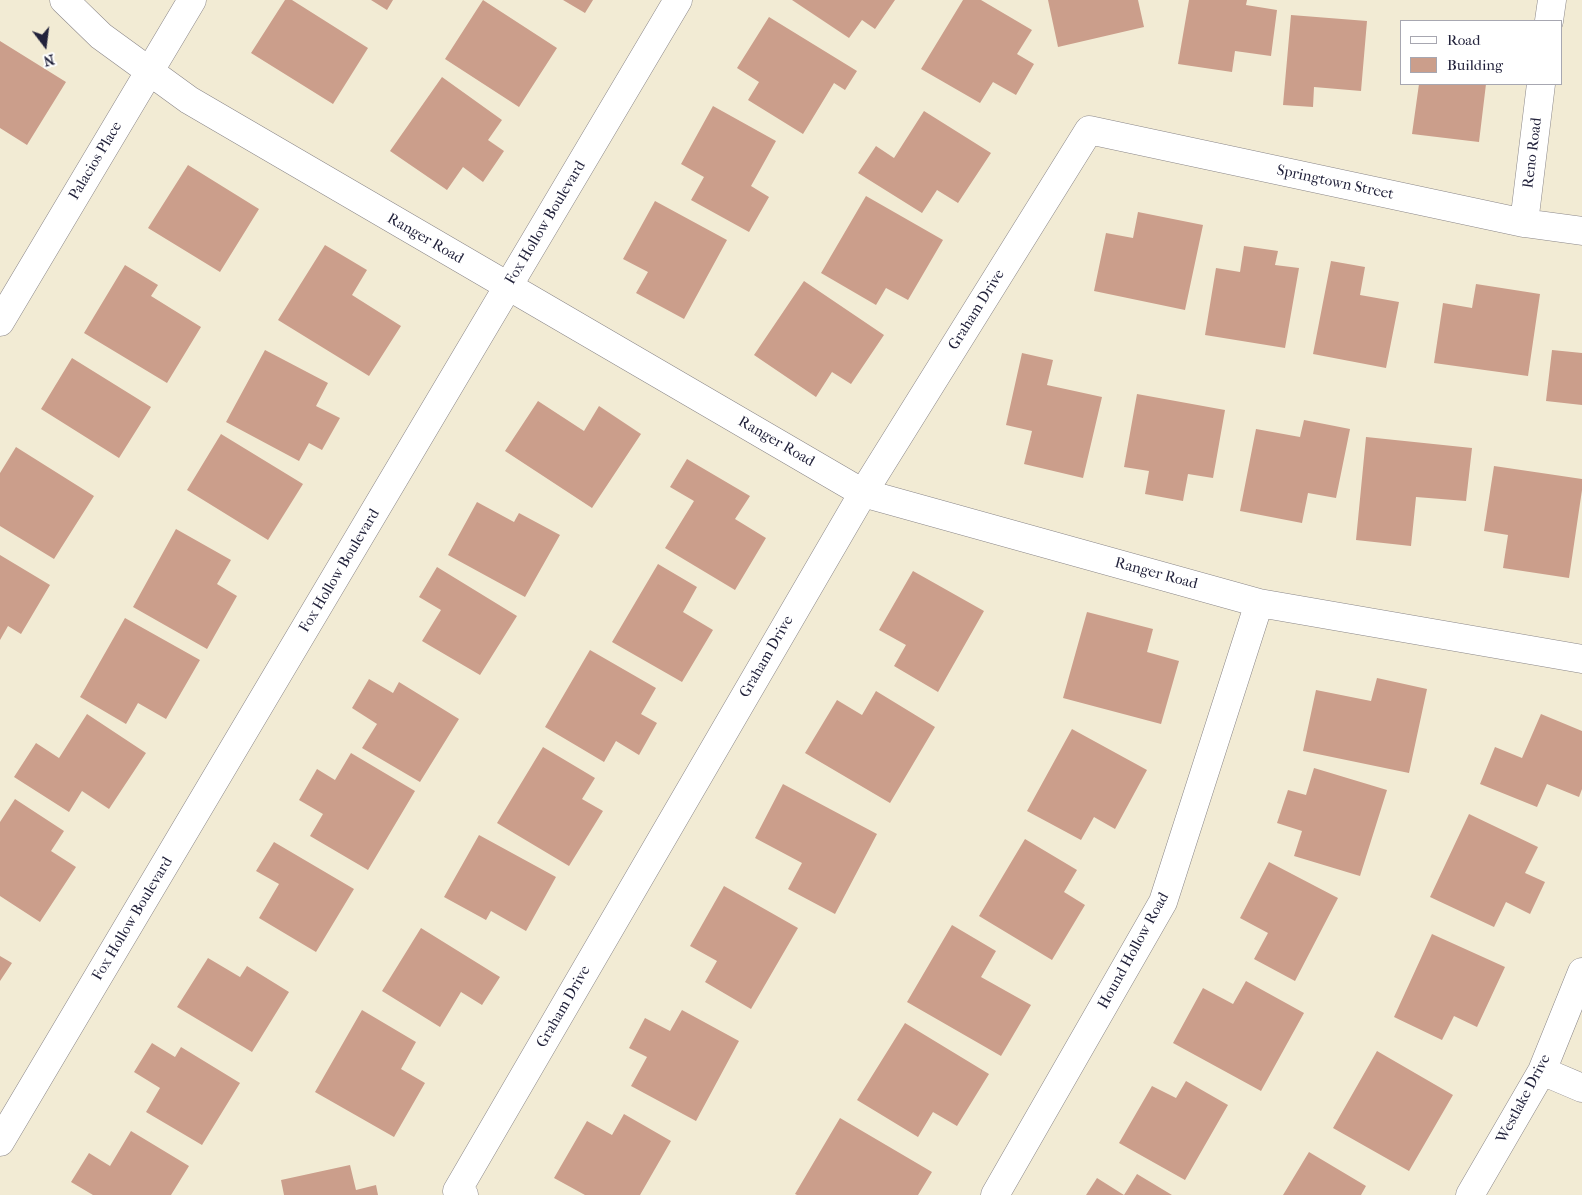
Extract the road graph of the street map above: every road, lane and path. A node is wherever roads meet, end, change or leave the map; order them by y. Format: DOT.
graph roads {
  1 [pos="64,0"];
  2 [pos="192,0"];
  3 [pos="678,0"];
  4 [pos="1552,0"];
  5 [pos="1549,20"];
  6 [pos="150,72"];
  7 [pos="1541,85"];
  8 [pos="1089,130"];
  9 [pos="1524,223"];
  10 [pos="1582,231"];
  11 [pos="508,288"];
  12 [pos="0,322"];
  13 [pos="863,493"];
  14 [pos="1259,603"];
  15 [pos="1582,659"];
  16 [pos="1582,972"];
  17 [pos="1542,1071"];
  18 [pos="1582,1088"];
  19 [pos="0,1142"];
  20 [pos="460,1193"];
  21 [pos="995,1195"];
  22 [pos="1470,1195"];
  1 -- 6 [label="street, Ranger Road"];
  2 -- 6 [label="street, Palacios Place"];
  3 -- 11 [label="street, Fox Hollow Boulevard"];
  4 -- 5 [label="street"];
  6 -- 11 [label="street, Ranger Road"];
  6 -- 12 [label="street, Palacios Place"];
  7 -- 9 [label="street, Reno Road"];
  8 -- 9 [label="street, Springtown Street"];
  8 -- 13 [label="street, Graham Drive"];
  9 -- 10 [label="street, Springtown Street"];
  11 -- 13 [label="street, Ranger Road"];
  11 -- 19 [label="street, Fox Hollow Boulevard"];
  13 -- 14 [label="street, Ranger Road"];
  13 -- 20 [label="street, Graham Drive"];
  14 -- 15 [label="street, Ranger Road"];
  14 -- 21 [label="street, Hound Hollow Road"];
  16 -- 17 [label="street, Westlake Drive"];
  17 -- 18 [label="street"];
  17 -- 22 [label="street, Westlake Drive"];
}
